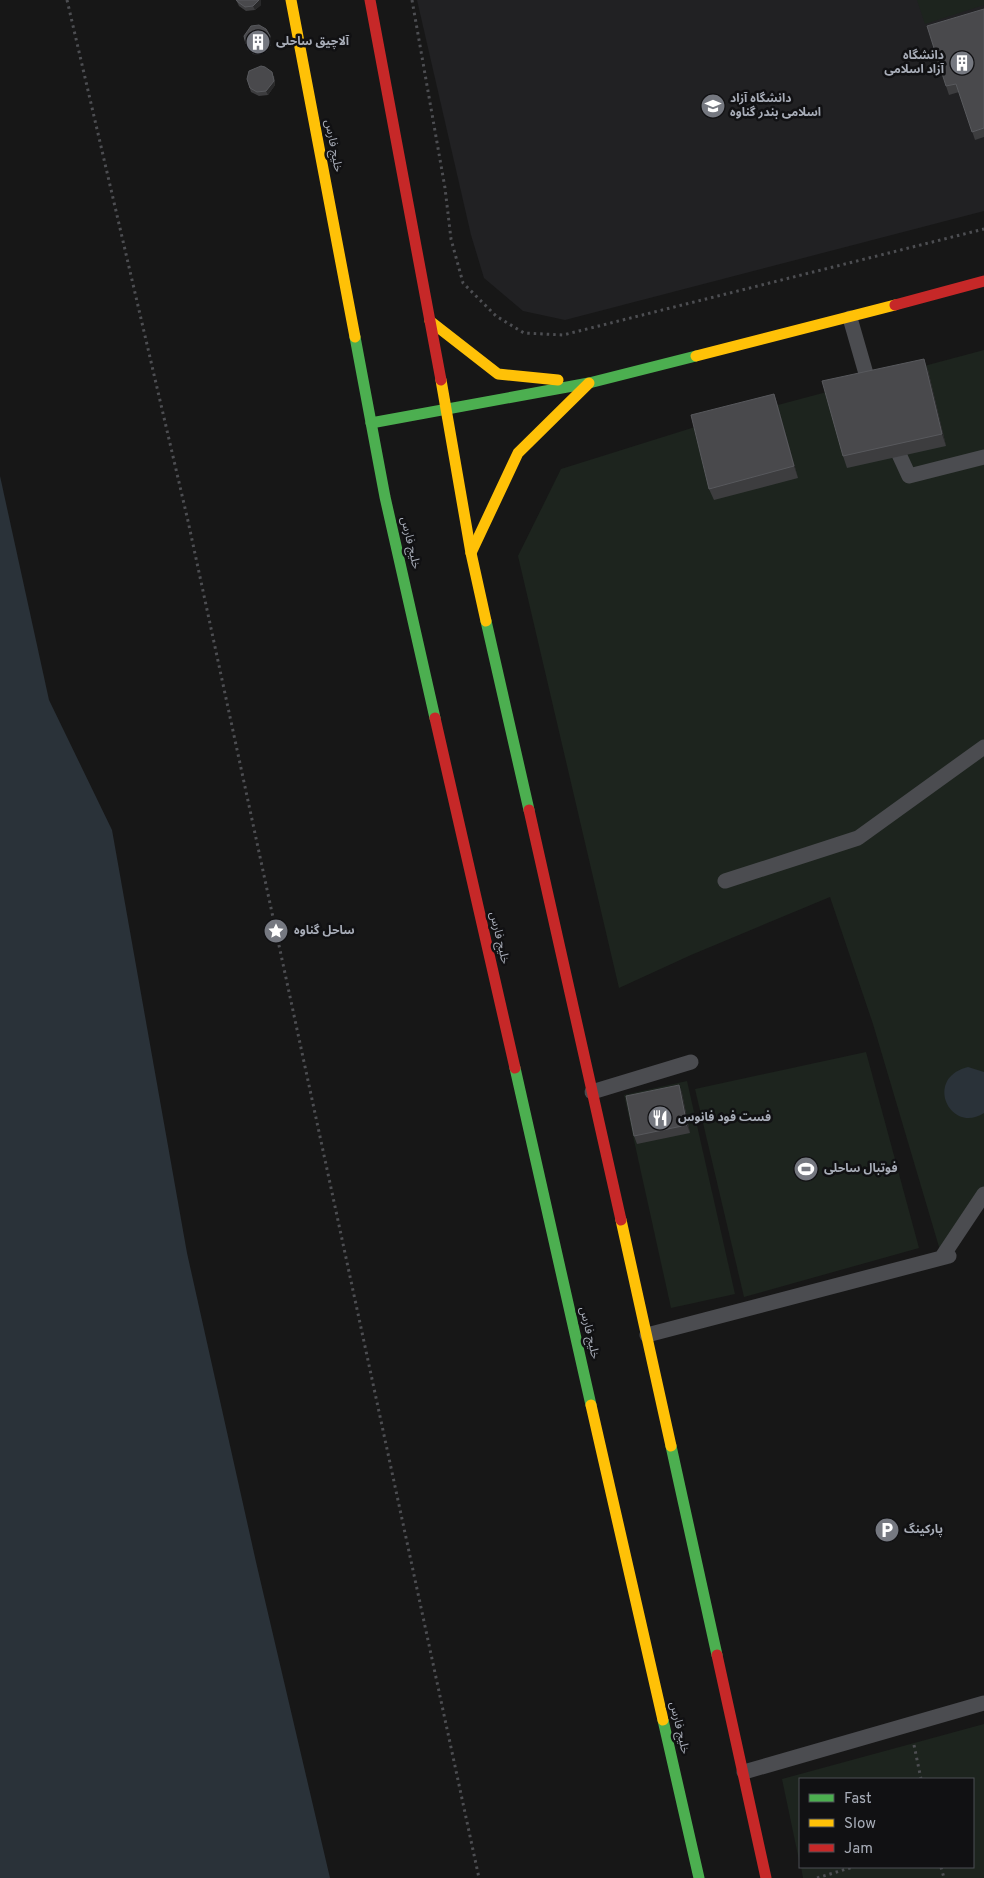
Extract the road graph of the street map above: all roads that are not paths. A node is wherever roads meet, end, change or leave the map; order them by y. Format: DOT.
graph roads {
  1 [pos="291,0"];
  2 [pos="370,0"];
  3 [pos="984,281"];
  4 [pos="850,318"];
  5 [pos="430,321"];
  6 [pos="589,384"];
  7 [pos="876,406"];
  8 [pos="447,410"];
  9 [pos="371,423"];
  10 [pos="884,424"];
  11 [pos="984,457"];
  12 [pos="471,553"];
  13 [pos="984,746"];
  14 [pos="725,881"];
  15 [pos="691,1062"];
  16 [pos="592,1092"];
  17 [pos="984,1194"];
  18 [pos="647,1335"];
  19 [pos="984,1703"];
  20 [pos="744,1772"];
  21 [pos="699,1878"];
  22 [pos="766,1878"];
  1 -- 9 [label="main road, خلیج فارس"];
  2 -- 5 [label="main road"];
  3 -- 4 [label="main road"];
  4 -- 6 [label="main road"];
  4 -- 7 [label="lane"];
  5 -- 6 [label="main road"];
  5 -- 8 [label="main road"];
  6 -- 8 [label="main road"];
  6 -- 12 [label="main road"];
  8 -- 9 [label="main road"];
  8 -- 12 [label="main road"];
  9 -- 21 [label="main road, خلیج فارس"];
  10 -- 11 [label="lane"];
  12 -- 16 [label="main road"];
  13 -- 14 [label="lane"];
  15 -- 16 [label="lane"];
  16 -- 18 [label="main road"];
  17 -- 18 [label="lane"];
  18 -- 20 [label="main road"];
  19 -- 20 [label="lane"];
  20 -- 22 [label="main road"];
}
